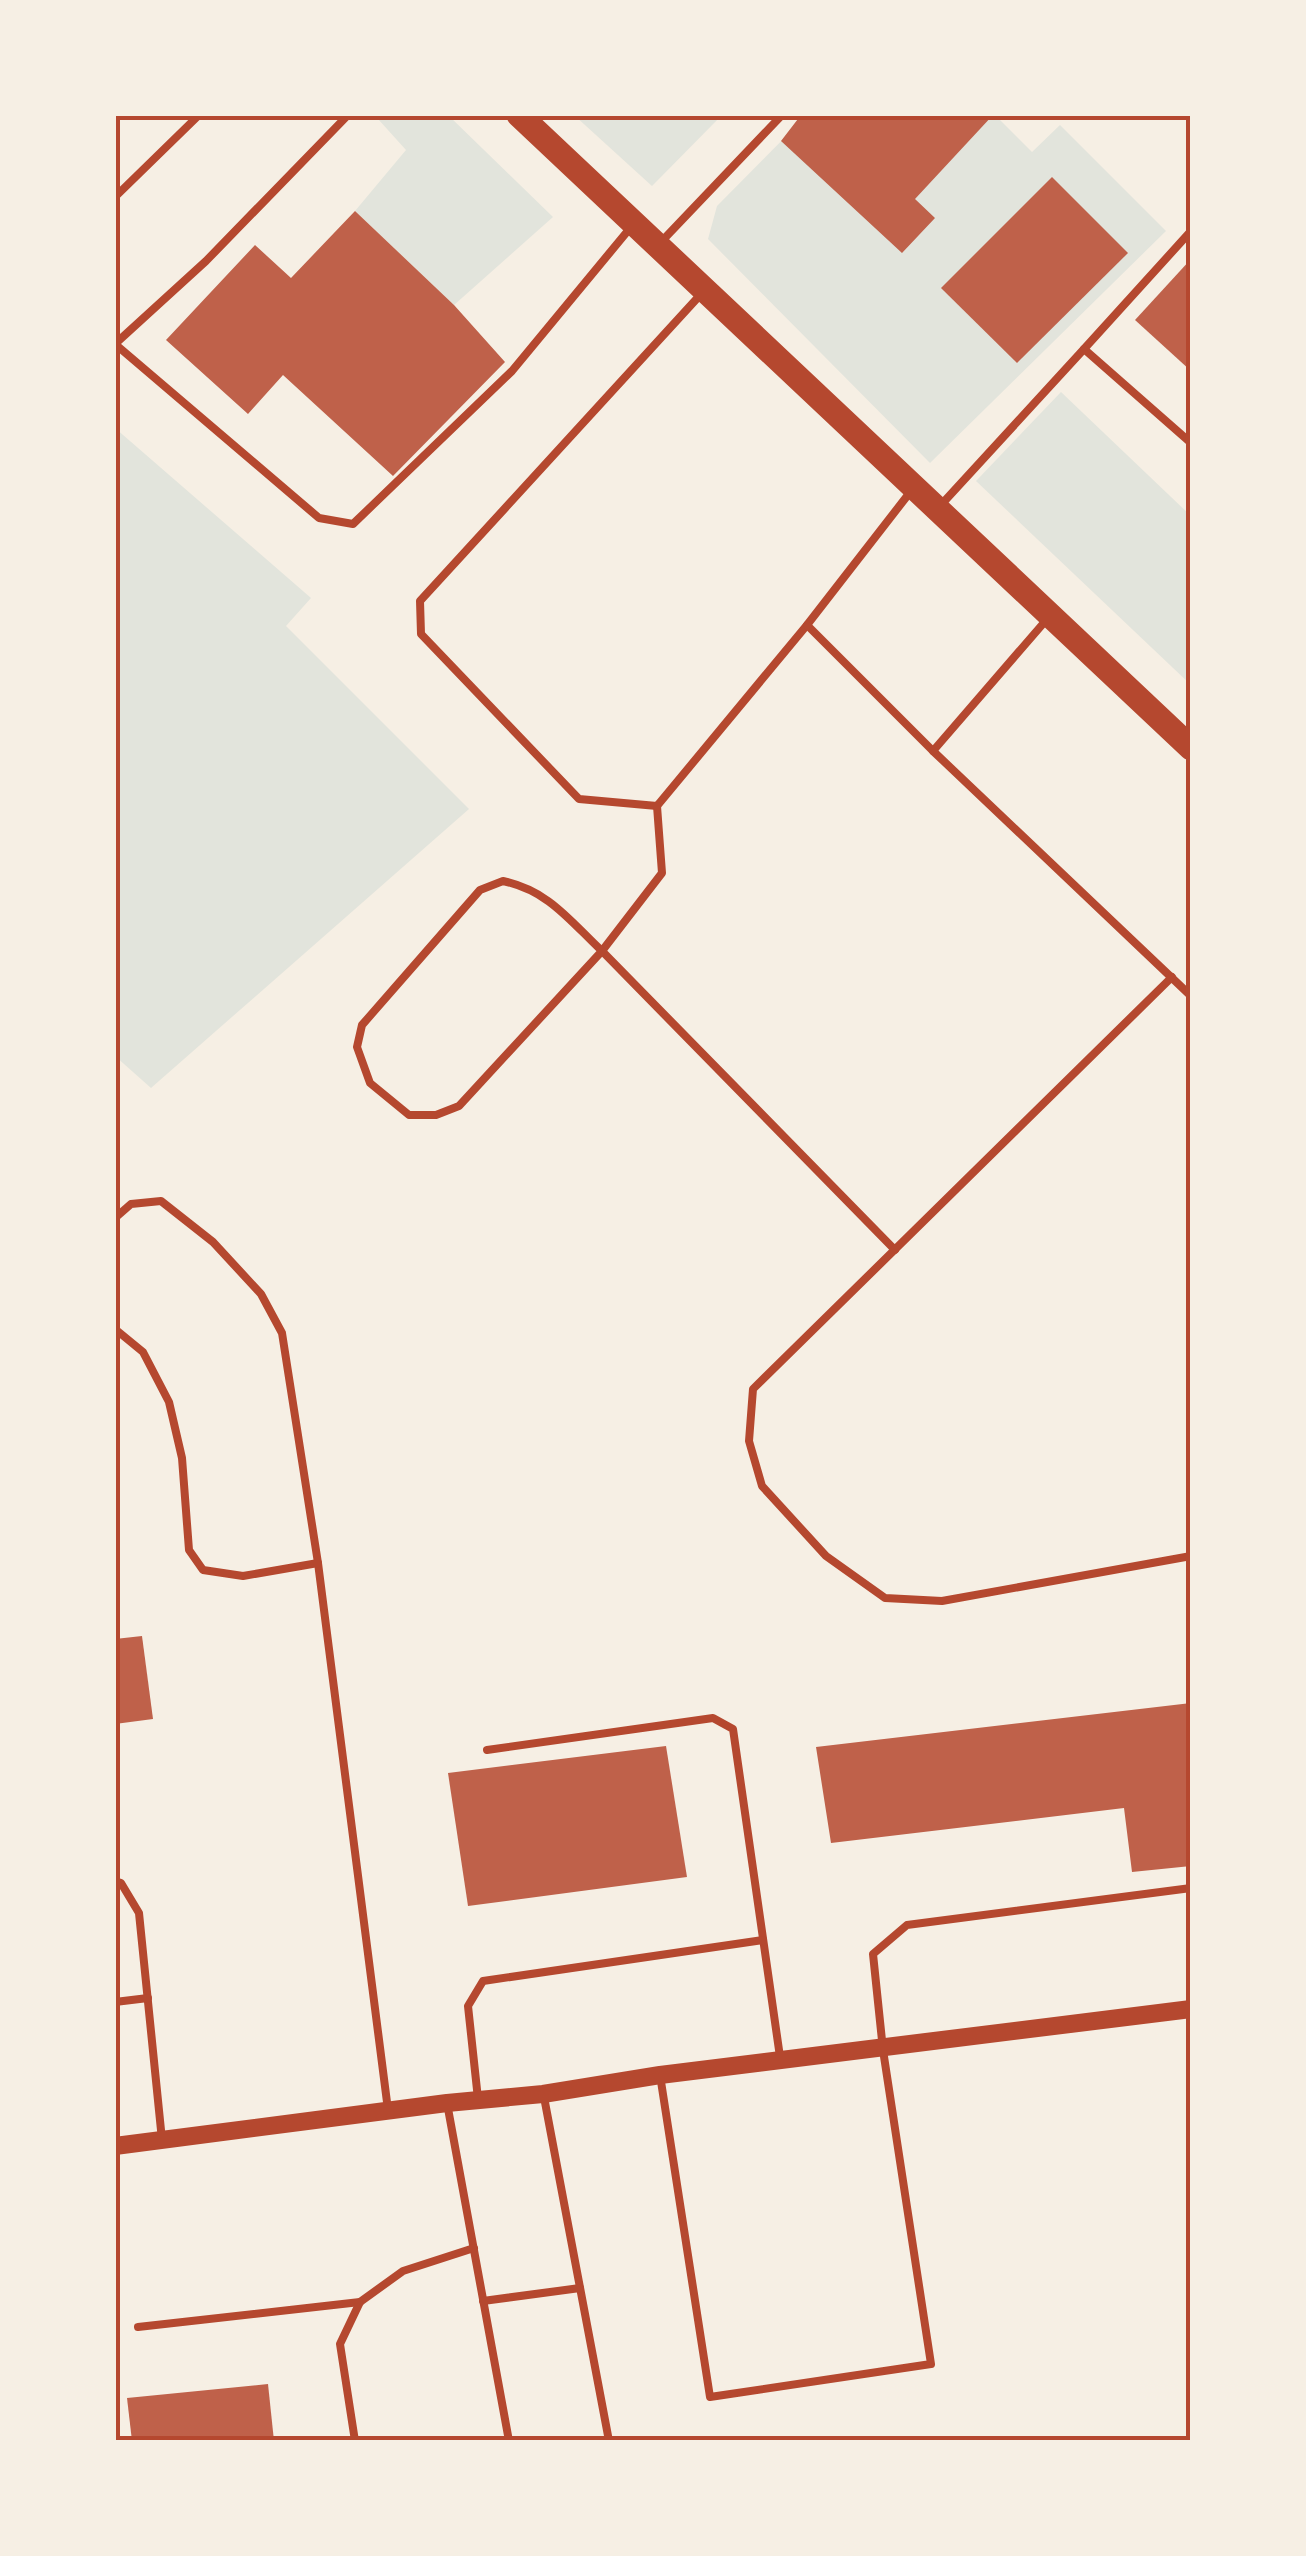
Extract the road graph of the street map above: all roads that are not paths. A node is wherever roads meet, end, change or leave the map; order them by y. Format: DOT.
graph roads {
  1 [pos="199,115"];
  2 [pos="348,115"];
  3 [pos="518,115"];
  4 [pos="782,115"];
  5 [pos="115,197"];
  6 [pos="634,224"];
  7 [pos="1191,230"];
  8 [pos="658,246"];
  9 [pos="704,290"];
  10 [pos="115,344"];
  11 [pos="1084,349"];
  12 [pos="1191,442"];
  13 [pos="914,487"];
  14 [pos="937,510"];
  15 [pos="1050,616"];
  16 [pos="808,625"];
  17 [pos="1191,748"];
  18 [pos="933,751"];
  19 [pos="657,806"];
  20 [pos="602,951"];
  21 [pos="1172,978"];
  22 [pos="1191,996"];
  23 [pos="115,1218"];
  24 [pos="895,1250"];
  25 [pos="115,1329"];
  26 [pos="1191,1556"];
  27 [pos="318,1563"];
  28 [pos="487,1750"];
  29 [pos="115,1881"];
  30 [pos="1191,1888"];
  31 [pos="763,1940"];
  32 [pos="148,1998"];
  33 [pos="115,2002"];
  34 [pos="1191,2009"];
  35 [pos="883,2050"];
  36 [pos="781,2062"];
  37 [pos="660,2076"];
  38 [pos="543,2094"];
  39 [pos="478,2100"];
  40 [pos="447,2103"];
  41 [pos="388,2110"];
  42 [pos="162,2140"];
  43 [pos="115,2146"];
  44 [pos="474,2248"];
  45 [pos="580,2288"];
  46 [pos="483,2301"];
  47 [pos="360,2302"];
  48 [pos="138,2327"];
  49 [pos="355,2441"];
  50 [pos="509,2441"];
  51 [pos="610,2441"];
  1 -- 5 [label="lane"];
  2 -- 10 [label="lane"];
  3 -- 6 [label="main road"];
  4 -- 8 [label="lane"];
  6 -- 8 [label="main road"];
  6 -- 10 [label="lane"];
  7 -- 11 [label="lane"];
  8 -- 9 [label="main road"];
  9 -- 13 [label="main road"];
  9 -- 19 [label="lane"];
  11 -- 12 [label="lane"];
  11 -- 14 [label="lane"];
  13 -- 14 [label="main road"];
  13 -- 16 [label="lane"];
  14 -- 15 [label="main road"];
  15 -- 17 [label="main road"];
  15 -- 18 [label="lane"];
  16 -- 18 [label="lane"];
  16 -- 19 [label="lane"];
  18 -- 21 [label="lane"];
  19 -- 20 [label="lane"];
  20 -- 20 [label="lane"];
  20 -- 24 [label="lane"];
  21 -- 22 [label="lane"];
  21 -- 24 [label="lane"];
  23 -- 27 [label="lane"];
  24 -- 26 [label="lane"];
  25 -- 27 [label="lane"];
  27 -- 41 [label="lane"];
  28 -- 31 [label="lane"];
  29 -- 32 [label="lane"];
  30 -- 35 [label="lane"];
  31 -- 36 [label="lane"];
  31 -- 39 [label="lane"];
  32 -- 33 [label="lane"];
  32 -- 42 [label="lane"];
  34 -- 35 [label="street"];
  35 -- 36 [label="street"];
  35 -- 37 [label="lane"];
  36 -- 37 [label="street"];
  37 -- 38 [label="street"];
  38 -- 39 [label="street"];
  38 -- 45 [label="lane"];
  39 -- 40 [label="street"];
  40 -- 41 [label="street"];
  40 -- 44 [label="lane"];
  41 -- 42 [label="street"];
  42 -- 43 [label="street"];
  44 -- 46 [label="lane"];
  44 -- 47 [label="lane"];
  45 -- 46 [label="lane"];
  45 -- 51 [label="lane"];
  46 -- 50 [label="lane"];
  47 -- 48 [label="lane"];
  47 -- 49 [label="lane"];
}
